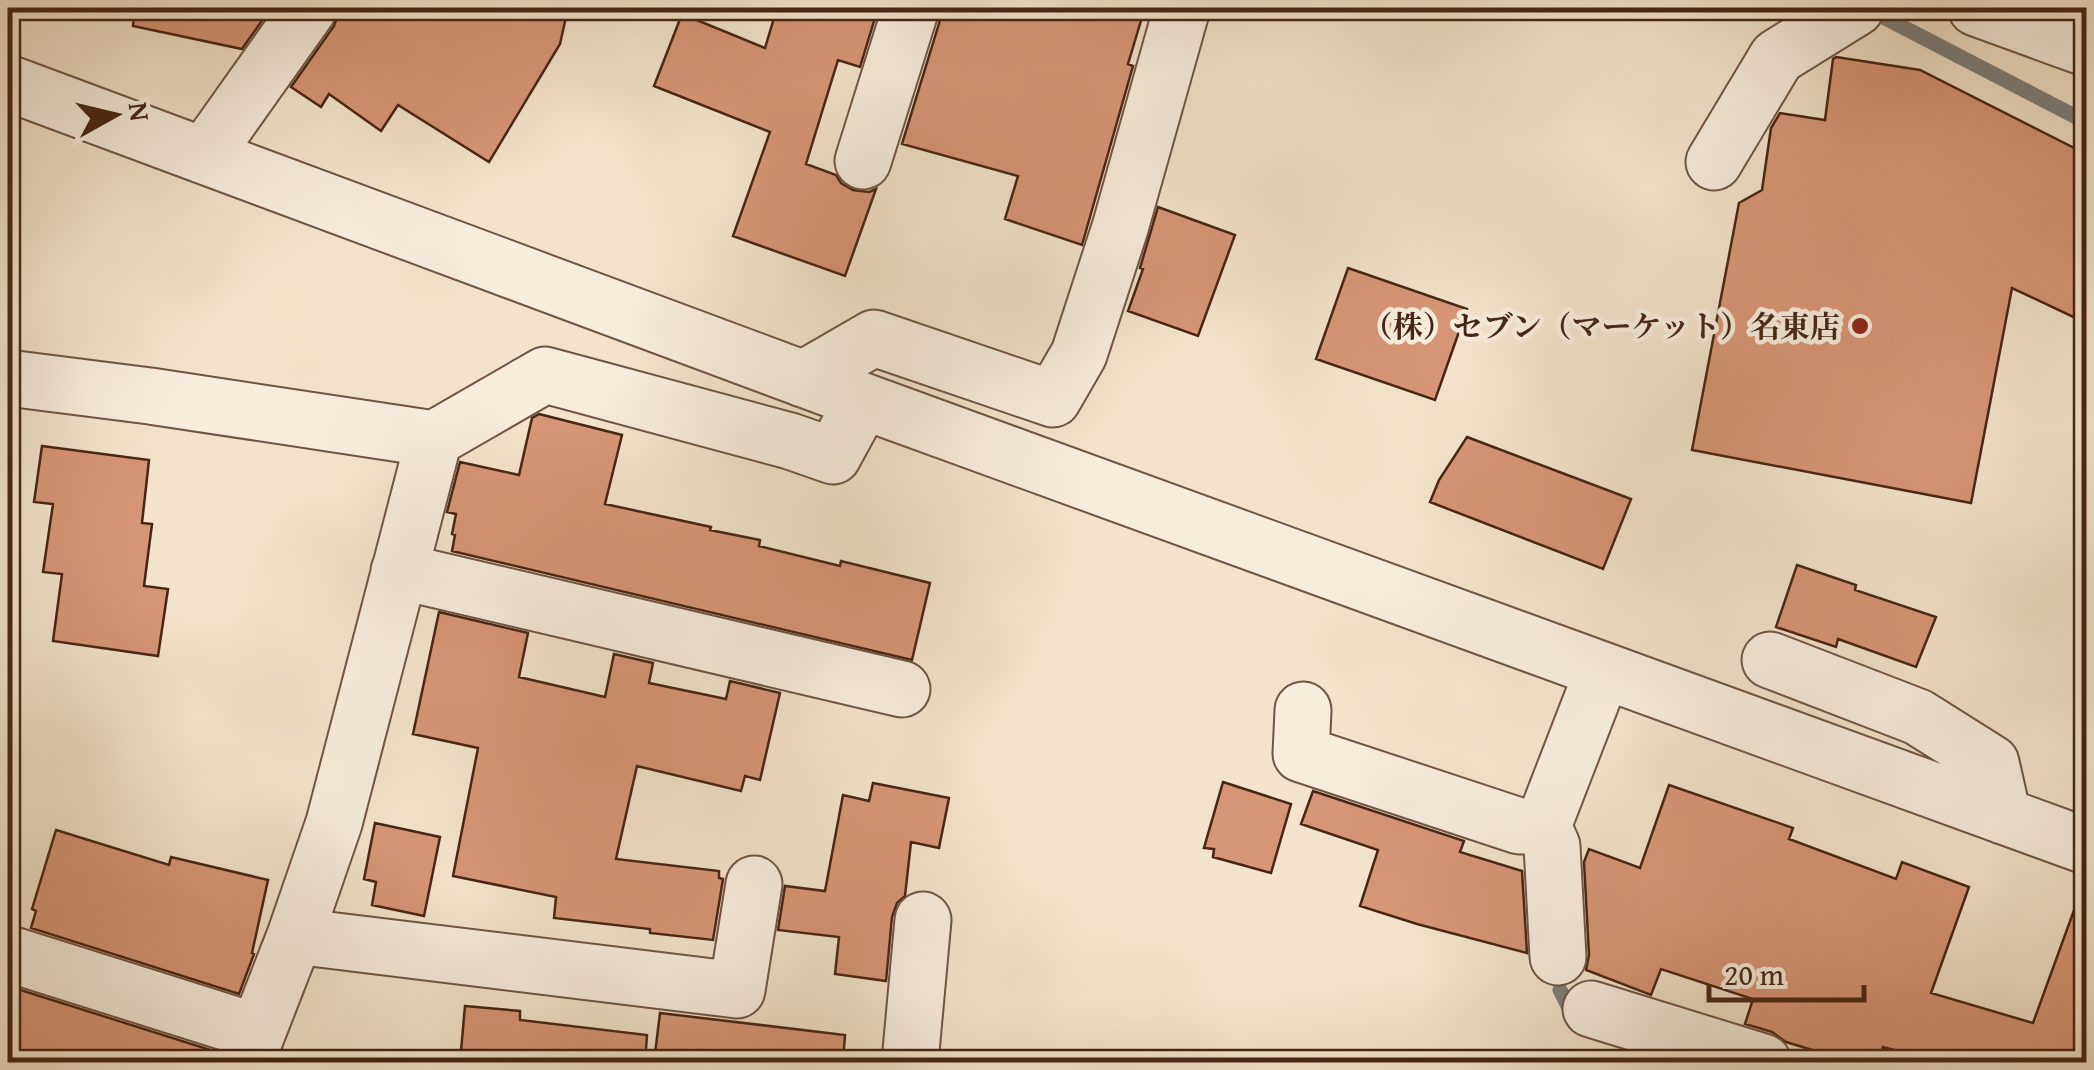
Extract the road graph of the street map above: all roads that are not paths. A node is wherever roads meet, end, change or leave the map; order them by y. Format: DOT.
graph roads {
  1 [pos="309,8"];
  2 [pos="911,8"];
  3 [pos="1182,8"];
  4 [pos="1976,8"];
  5 [pos="1841,16"];
  6 [pos="2086,48"];
  7 [pos="8,83"];
  8 [pos="204,156"];
  9 [pos="863,161"];
  10 [pos="1714,162"];
  11 [pos="8,378"];
  12 [pos="803,379"];
  13 [pos="863,401"];
  14 [pos="434,439"];
  15 [pos="399,572"];
  16 [pos="1770,660"];
  17 [pos="1602,670"];
  18 [pos="902,689"];
  19 [pos="1303,710"];
  20 [pos="2002,816"];
  21 [pos="1543,826"];
  22 [pos="2086,846"];
  23 [pos="754,884"];
  24 [pos="923,920"];
  25 [pos="295,936"];
  26 [pos="16,956"];
  27 [pos="1558,957"];
  28 [pos="1591,1009"];
  29 [pos="252,1047"];
  30 [pos="910,1062"];
  31 [pos="1763,1062"];
  1 -- 8 [label="street"];
  2 -- 9 [label="street"];
  3 -- 12 [label="street"];
  4 -- 6 [label="street"];
  5 -- 10 [label="street"];
  7 -- 8 [label="street"];
  8 -- 12 [label="street"];
  11 -- 14 [label="street"];
  12 -- 13 [label="street"];
  13 -- 14 [label="street"];
  13 -- 17 [label="street"];
  14 -- 15 [label="street"];
  15 -- 18 [label="street"];
  15 -- 25 [label="street"];
  16 -- 20 [label="street"];
  17 -- 20 [label="street"];
  17 -- 21 [label="street"];
  19 -- 21 [label="street"];
  20 -- 22 [label="street"];
  21 -- 27 [label="street"];
  23 -- 25 [label="street"];
  24 -- 30 [label="street"];
  25 -- 29 [label="street"];
  26 -- 29 [label="street"];
  28 -- 31 [label="street"];
}
